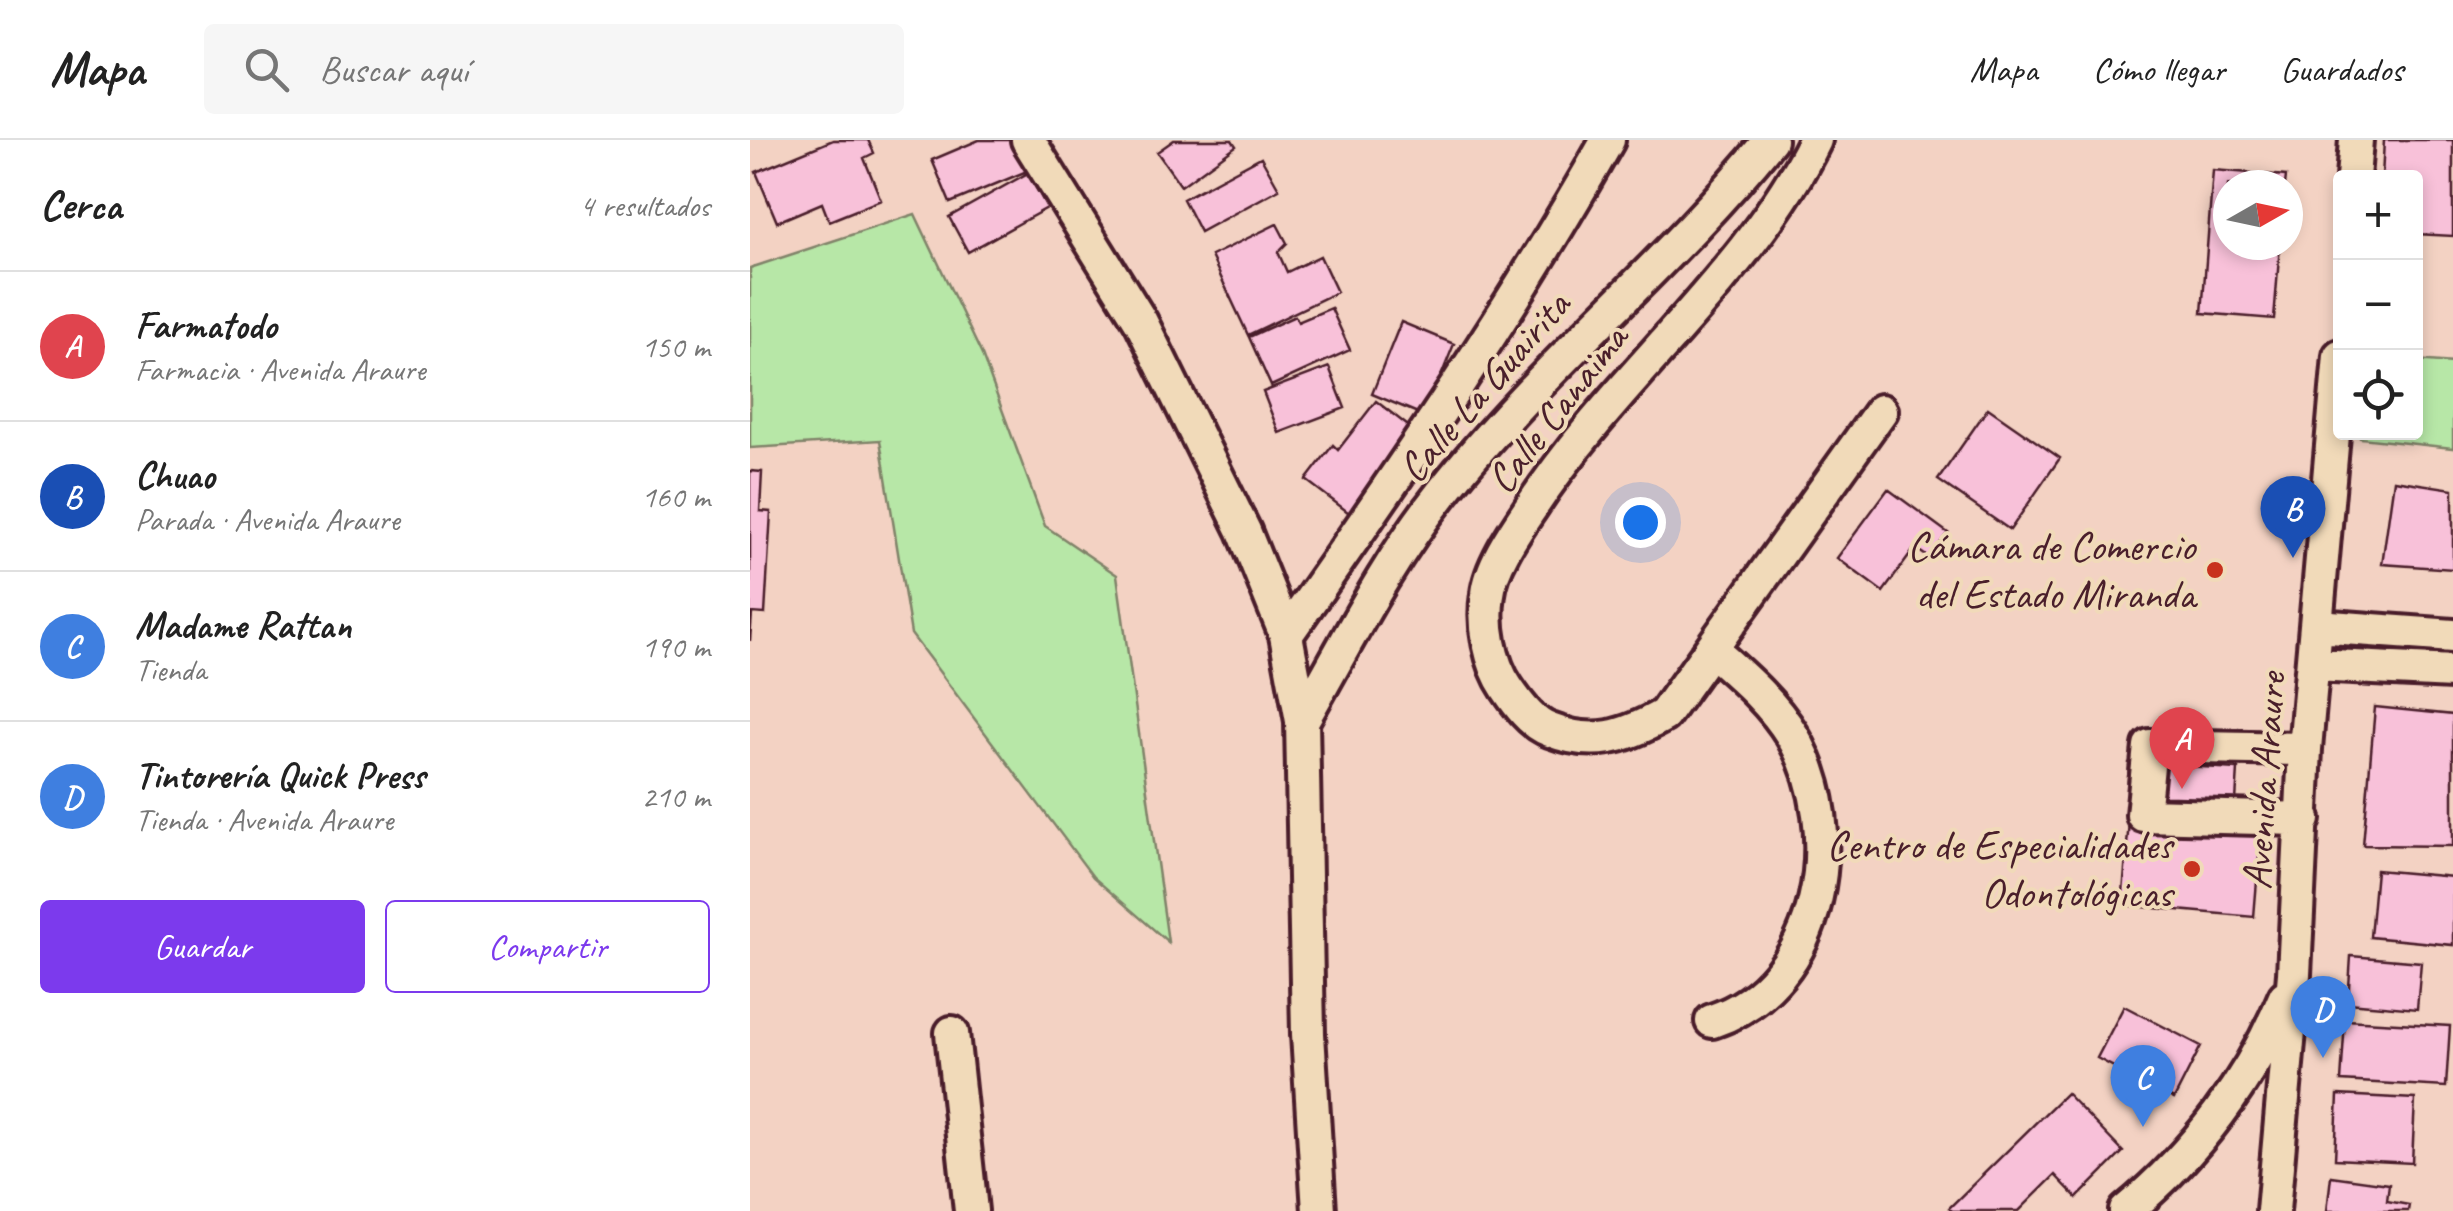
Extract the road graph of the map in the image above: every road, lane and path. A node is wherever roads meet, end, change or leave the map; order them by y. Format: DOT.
graph roads {
  1 [pos="1028,140"];
  2 [pos="1608,140"];
  3 [pos="1770,140"];
  4 [pos="1815,140"];
  5 [pos="2356,140"];
  6 [pos="2354,170"];
  7 [pos="1880,411"];
  8 [pos="2333,438"];
  9 [pos="2317,626"];
  10 [pos="1286,635"];
  11 [pos="2453,636"];
  12 [pos="1712,652"];
  13 [pos="2314,665"];
  14 [pos="2453,672"];
  15 [pos="1302,721"];
  16 [pos="2305,749"];
  17 [pos="2304,819"];
  18 [pos="2294,974"];
  19 [pos="1712,1020"];
  20 [pos="952,1033"];
  21 [pos="971,1211"];
  22 [pos="1319,1211"];
  23 [pos="2126,1211"];
  24 [pos="2272,1211"];
  1 -- 10 [label="street"];
  2 -- 10 [label="street"];
  3 -- 15 [label="street, Calle La Guairita"];
  4 -- 12 [label="street, Calle Canaima"];
  5 -- 6 [label="street"];
  7 -- 12 [label="street, Calle Canaima"];
  8 -- 9 [label="street, Avenida Araure"];
  9 -- 11 [label="street"];
  9 -- 13 [label="street, Avenida Araure"];
  10 -- 15 [label="street"];
  12 -- 19 [label="street"];
  13 -- 14 [label="street"];
  13 -- 16 [label="street, Avenida Araure"];
  15 -- 22 [label="street"];
  16 -- 17 [label="street, Avenida Araure"];
  16 -- 17 [label="street"];
  17 -- 18 [label="street, Avenida Araure"];
  18 -- 23 [label="street"];
  18 -- 24 [label="street, Avenida Araure"];
  20 -- 21 [label="street"];
}
